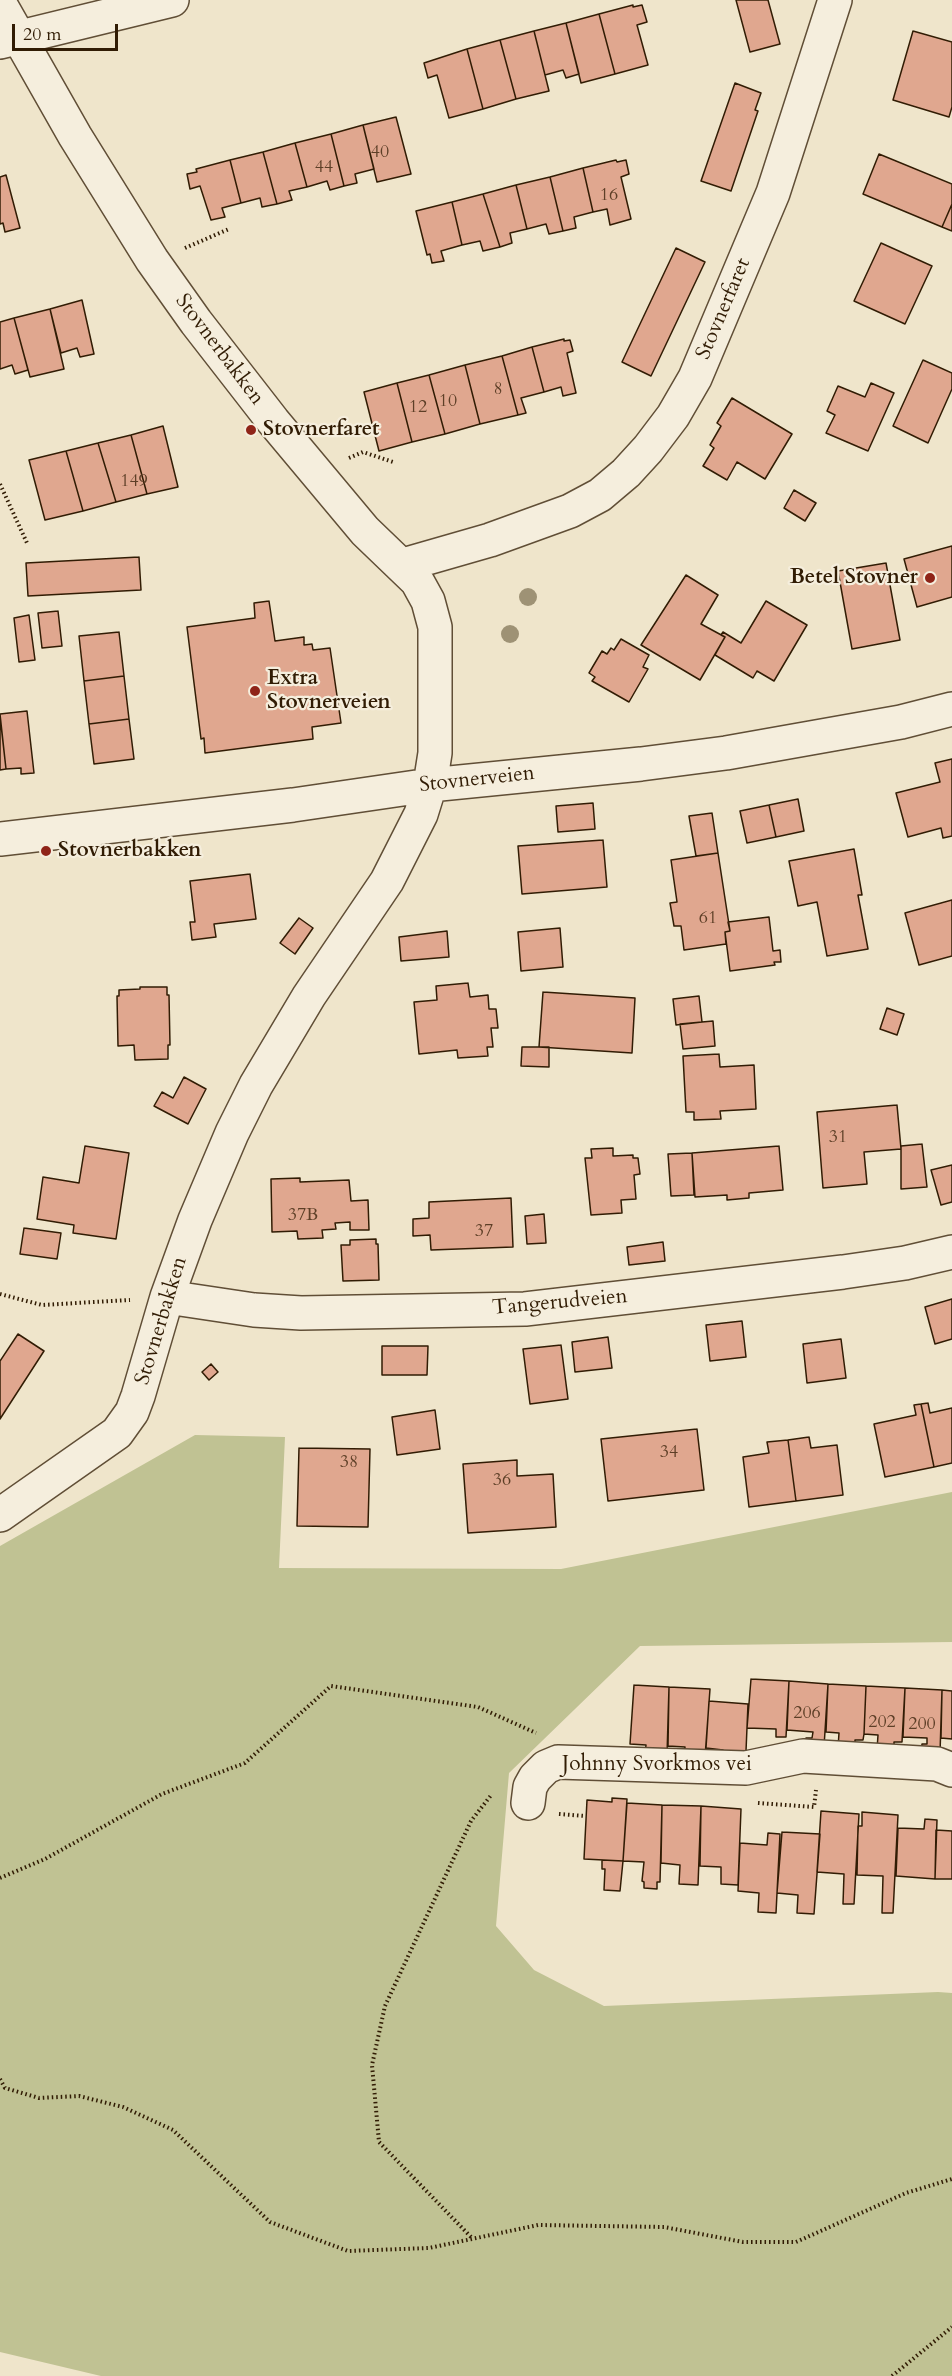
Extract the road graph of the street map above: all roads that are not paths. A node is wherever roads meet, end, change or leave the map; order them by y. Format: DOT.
graph roads {
  1 [pos="172,0"];
  2 [pos="835,0"];
  3 [pos="0,4"];
  4 [pos="9,40"];
  5 [pos="403,565"];
  6 [pos="952,709"];
  7 [pos="430,785"];
  8 [pos="0,839"];
  9 [pos="952,1252"];
  10 [pos="167,1297"];
  11 [pos="0,1515"];
  12 [pos="952,1770"];
  13 [pos="540,1781"];
  1 -- 4 [label="street"];
  2 -- 5 [label="street, Stovnerfaret"];
  3 -- 4 [label="street, Stovnerbakken"];
  4 -- 5 [label="street, Stovnerbakken"];
  5 -- 7 [label="street, Stovnerbakken"];
  6 -- 7 [label="street, Stovnerveien"];
  7 -- 8 [label="street, Stovnerveien"];
  7 -- 10 [label="street, Stovnerbakken"];
  9 -- 10 [label="street, Tangerudveien"];
  10 -- 11 [label="street, Stovnerbakken"];
  12 -- 13 [label="street, Johnny Svorkmos vei"];
}
